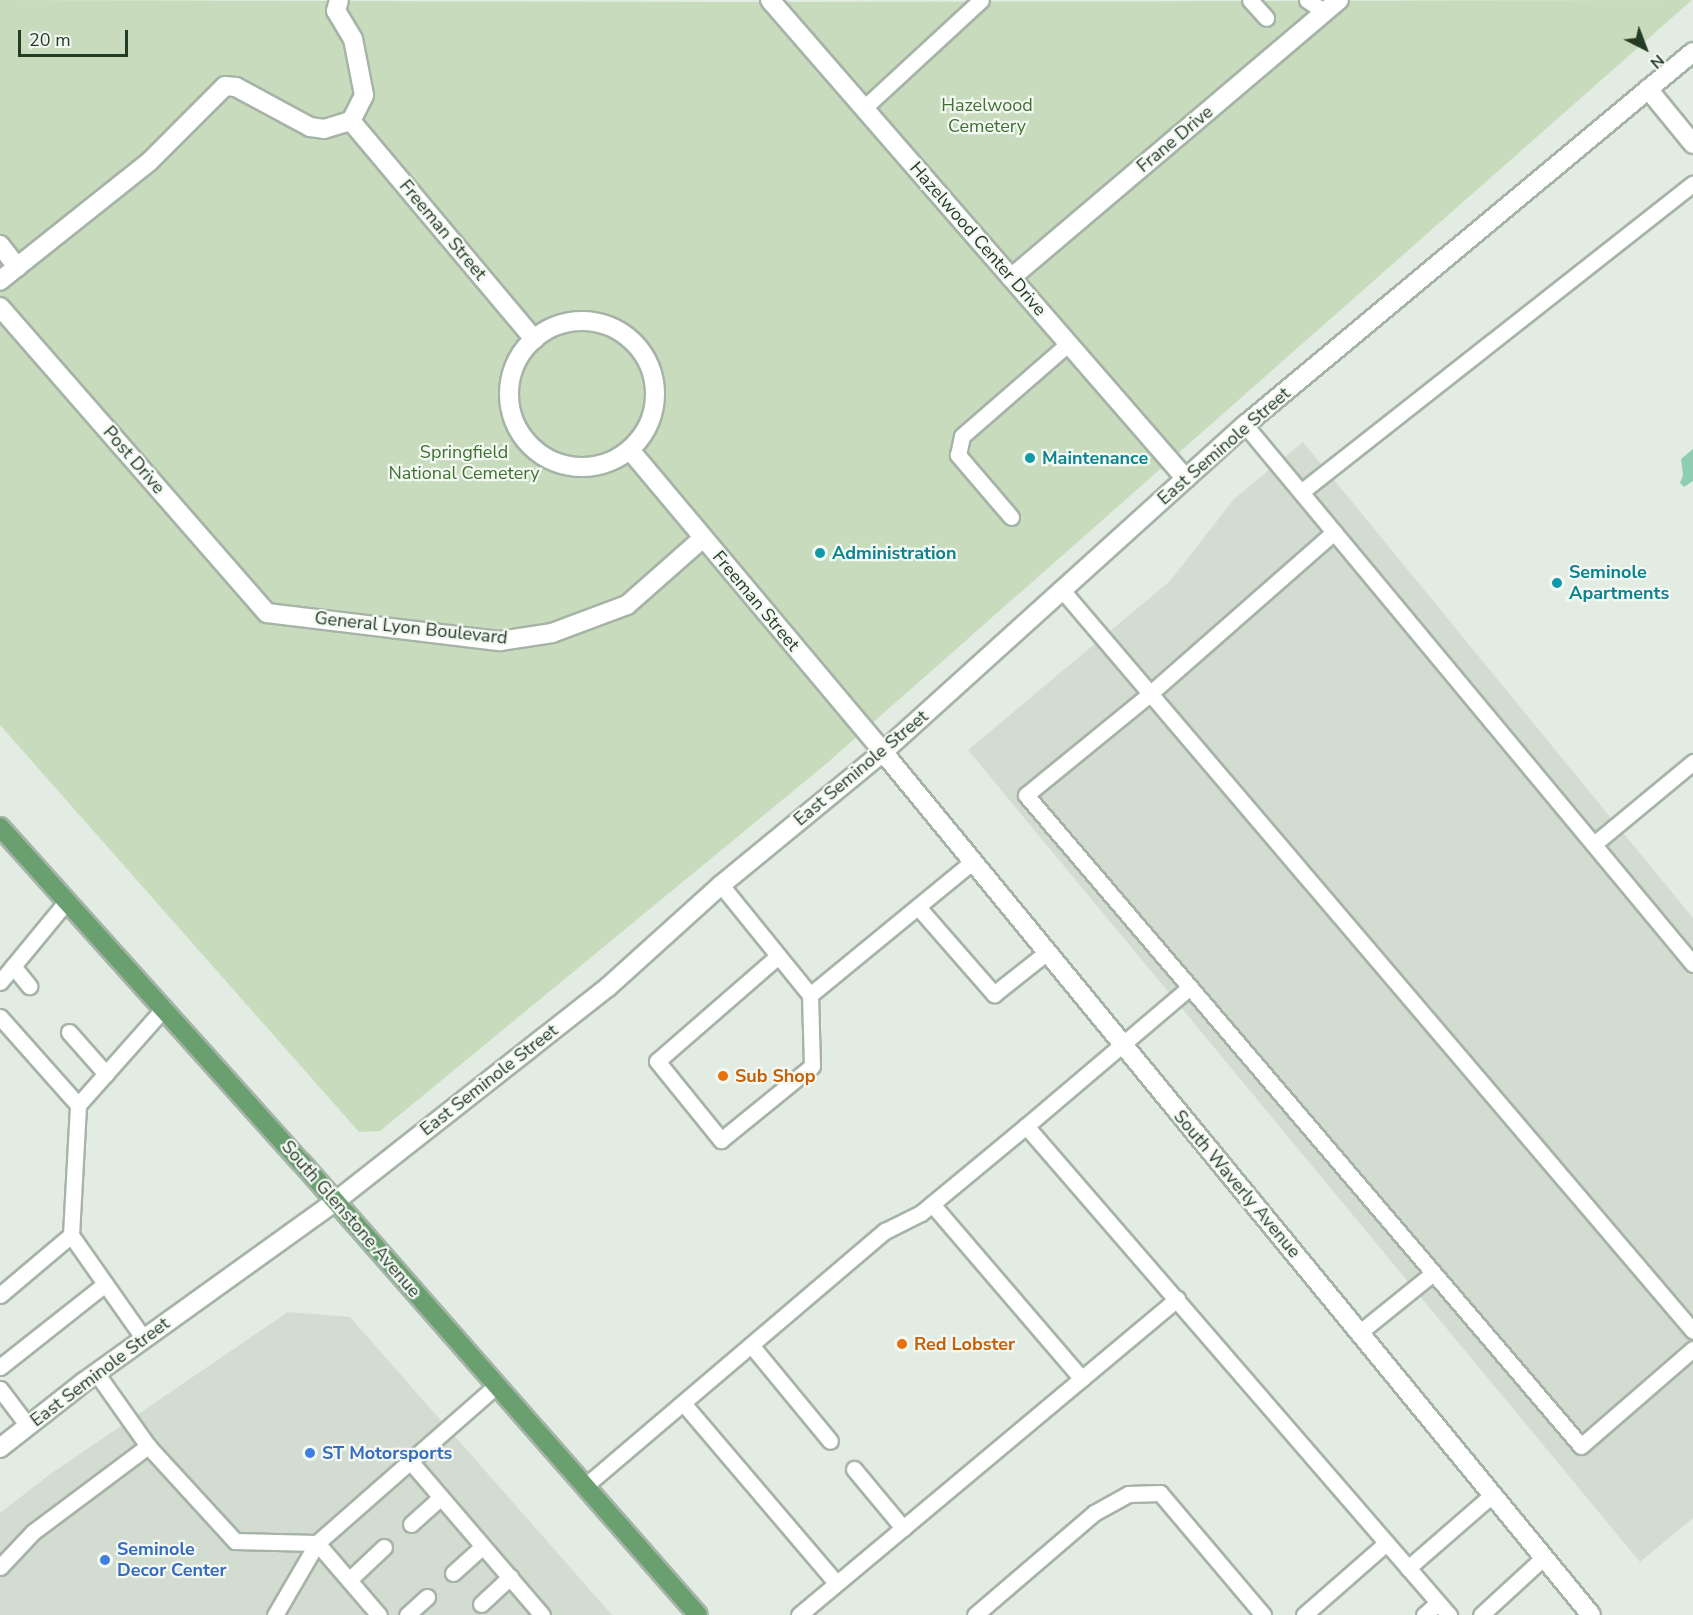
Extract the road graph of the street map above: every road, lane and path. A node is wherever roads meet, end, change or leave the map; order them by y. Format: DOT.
graph roads {
  1 [pos="339,0"];
  2 [pos="770,0"];
  3 [pos="981,0"];
  4 [pos="1250,0"];
  5 [pos="1307,0"];
  6 [pos="1332,6"];
  7 [pos="1266,18"];
  8 [pos="1693,52"];
  9 [pos="1648,89"];
  10 [pos="864,108"];
  11 [pos="351,121"];
  12 [pos="1693,144"];
  13 [pos="1693,183"];
  14 [pos="0,244"];
  15 [pos="17,267"];
  16 [pos="1011,278"];
  17 [pos="0,281"];
  18 [pos="0,307"];
  19 [pos="534,339"];
  20 [pos="1068,344"];
  21 [pos="1245,425"];
  22 [pos="630,450"];
  23 [pos="1186,479"];
  24 [pos="1301,492"];
  25 [pos="1011,517"];
  26 [pos="1334,532"];
  27 [pos="703,538"];
  28 [pos="1062,590"];
  29 [pos="267,614"];
  30 [pos="1151,693"];
  31 [pos="883,752"];
  32 [pos="1693,762"];
  33 [pos="0,827"];
  34 [pos="1594,844"];
  35 [pos="972,862"];
  36 [pos="721,885"];
  37 [pos="66,902"];
  38 [pos="918,907"];
  39 [pos="1047,952"];
  40 [pos="778,956"];
  41 [pos="1693,964"];
  42 [pos="13,966"];
  43 [pos="0,982"];
  44 [pos="29,986"];
  45 [pos="1190,987"];
  46 [pos="810,995"];
  47 [pos="164,1008"];
  48 [pos="0,1017"];
  49 [pos="69,1032"];
  50 [pos="1123,1045"];
  51 [pos="106,1074"];
  52 [pos="78,1105"];
  53 [pos="1026,1126"];
  54 [pos="336,1201"];
  55 [pos="932,1204"];
  56 [pos="70,1235"];
  57 [pos="1433,1273"];
  58 [pos="105,1284"];
  59 [pos="0,1295"];
  60 [pos="1177,1299"];
  61 [pos="1693,1331"];
  62 [pos="1360,1332"];
  63 [pos="144,1339"];
  64 [pos="751,1345"];
  65 [pos="1693,1349"];
  66 [pos="0,1367"];
  67 [pos="97,1374"];
  68 [pos="1082,1378"];
  69 [pos="497,1385"];
  70 [pos="0,1389"];
  71 [pos="682,1403"];
  72 [pos="28,1426"];
  73 [pos="830,1441"];
  74 [pos="148,1446"];
  75 [pos="0,1448"];
  76 [pos="410,1461"];
  77 [pos="854,1469"];
  78 [pos="585,1486"];
  79 [pos="1493,1494"];
  80 [pos="441,1497"];
  81 [pos="411,1524"];
  82 [pos="903,1528"];
  83 [pos="317,1543"];
  84 [pos="1385,1544"];
  85 [pos="483,1546"];
  86 [pos="384,1547"];
  87 [pos="1544,1557"];
  88 [pos="0,1567"];
  89 [pos="1408,1568"];
  90 [pos="453,1573"];
  91 [pos="510,1577"];
  92 [pos="349,1580"];
  93 [pos="836,1583"];
  94 [pos="427,1597"];
  95 [pos="1438,1603"];
  96 [pos="481,1604"];
  97 [pos="534,1612"];
  98 [pos="275,1615"];
  99 [pos="379,1615"];
  100 [pos="407,1615"];
  101 [pos="698,1615"];
  102 [pos="799,1615"];
  103 [pos="975,1615"];
  104 [pos="1263,1615"];
  105 [pos="1304,1615"];
  106 [pos="1424,1615"];
  107 [pos="1449,1615"];
  108 [pos="1481,1615"];
  109 [pos="1591,1615"];
  1 -- 11 [label="street"];
  2 -- 10 [label="street, Hazelwood Center Drive"];
  3 -- 10 [label="lane"];
  4 -- 7 [label="lane"];
  5 -- 6 [label="lane"];
  6 -- 16 [label="street, Frane Drive"];
  8 -- 9 [label="street, East Seminole Street"];
  9 -- 12 [label="street"];
  9 -- 21 [label="street, East Seminole Street"];
  10 -- 16 [label="street, Hazelwood Center Drive"];
  11 -- 15 [label="street"];
  11 -- 19 [label="street, Freeman Street"];
  13 -- 24 [label="lane"];
  14 -- 15 [label="street"];
  15 -- 17 [label="street"];
  16 -- 20 [label="street, Hazelwood Center Drive"];
  18 -- 29 [label="street, Post Drive"];
  19 -- 22 [label="street"];
  19 -- 22 [label="street"];
  20 -- 23 [label="street, Hazelwood Center Drive"];
  20 -- 25 [label="lane"];
  21 -- 23 [label="street, East Seminole Street"];
  21 -- 24 [label="lane"];
  22 -- 27 [label="street, Freeman Street"];
  23 -- 28 [label="street, East Seminole Street"];
  24 -- 26 [label="lane"];
  26 -- 30 [label="lane"];
  26 -- 34 [label="lane"];
  27 -- 29 [label="street, General Lyon Boulevard"];
  27 -- 31 [label="street, Freeman Street"];
  28 -- 30 [label="lane"];
  28 -- 31 [label="street, East Seminole Street"];
  30 -- 45 [label="lane"];
  30 -- 61 [label="lane"];
  31 -- 35 [label="street, South Waverly Avenue"];
  31 -- 36 [label="street, East Seminole Street"];
  32 -- 34 [label="lane"];
  33 -- 37 [label="main road, South Glenstone Avenue"];
  34 -- 41 [label="lane"];
  35 -- 38 [label="lane"];
  35 -- 39 [label="street, South Waverly Avenue"];
  36 -- 40 [label="lane"];
  36 -- 54 [label="street, East Seminole Street"];
  37 -- 42 [label="lane"];
  37 -- 47 [label="main road, South Glenstone Avenue"];
  38 -- 39 [label="lane"];
  38 -- 46 [label="lane"];
  39 -- 50 [label="street, South Waverly Avenue"];
  40 -- 46 [label="lane"];
  40 -- 46 [label="lane"];
  42 -- 43 [label="lane"];
  42 -- 44 [label="lane"];
  45 -- 50 [label="lane"];
  45 -- 57 [label="lane"];
  47 -- 51 [label="lane"];
  47 -- 54 [label="main road, South Glenstone Avenue"];
  48 -- 52 [label="lane"];
  49 -- 51 [label="lane"];
  50 -- 53 [label="lane"];
  50 -- 62 [label="street, South Waverly Avenue"];
  51 -- 52 [label="lane"];
  52 -- 56 [label="lane"];
  53 -- 55 [label="lane"];
  53 -- 60 [label="lane"];
  54 -- 63 [label="street, East Seminole Street"];
  54 -- 69 [label="main road, South Glenstone Avenue"];
  55 -- 64 [label="lane"];
  55 -- 68 [label="lane"];
  56 -- 58 [label="lane"];
  56 -- 59 [label="lane"];
  57 -- 62 [label="lane"];
  57 -- 65 [label="lane"];
  58 -- 63 [label="lane"];
  58 -- 66 [label="lane"];
  60 -- 68 [label="lane"];
  60 -- 84 [label="lane"];
  62 -- 79 [label="street, South Waverly Avenue"];
  63 -- 67 [label="street, East Seminole Street"];
  64 -- 71 [label="lane"];
  64 -- 73 [label="lane"];
  67 -- 72 [label="street, East Seminole Street"];
  67 -- 74 [label="lane"];
  68 -- 82 [label="lane"];
  69 -- 76 [label="lane"];
  69 -- 78 [label="main road, South Glenstone Avenue"];
  70 -- 72 [label="lane"];
  71 -- 78 [label="lane"];
  71 -- 93 [label="lane"];
  72 -- 75 [label="street, East Seminole Street"];
  74 -- 83 [label="lane"];
  74 -- 88 [label="lane"];
  76 -- 80 [label="lane"];
  76 -- 83 [label="lane"];
  77 -- 82 [label="lane"];
  78 -- 101 [label="main road, South Glenstone Avenue"];
  79 -- 87 [label="street, South Waverly Avenue"];
  79 -- 89 [label="lane"];
  80 -- 81 [label="lane"];
  80 -- 85 [label="lane"];
  82 -- 93 [label="lane"];
  83 -- 92 [label="lane"];
  83 -- 98 [label="lane"];
  84 -- 89 [label="lane"];
  84 -- 105 [label="lane"];
  85 -- 90 [label="lane"];
  85 -- 91 [label="lane"];
  86 -- 92 [label="lane"];
  87 -- 108 [label="lane"];
  87 -- 109 [label="street, South Waverly Avenue"];
  89 -- 95 [label="lane"];
  91 -- 96 [label="lane"];
  91 -- 97 [label="lane"];
  92 -- 99 [label="lane"];
  93 -- 102 [label="lane"];
  94 -- 100 [label="lane"];
  95 -- 106 [label="lane"];
  95 -- 107 [label="lane"];
  103 -- 104 [label="lane"];
}
